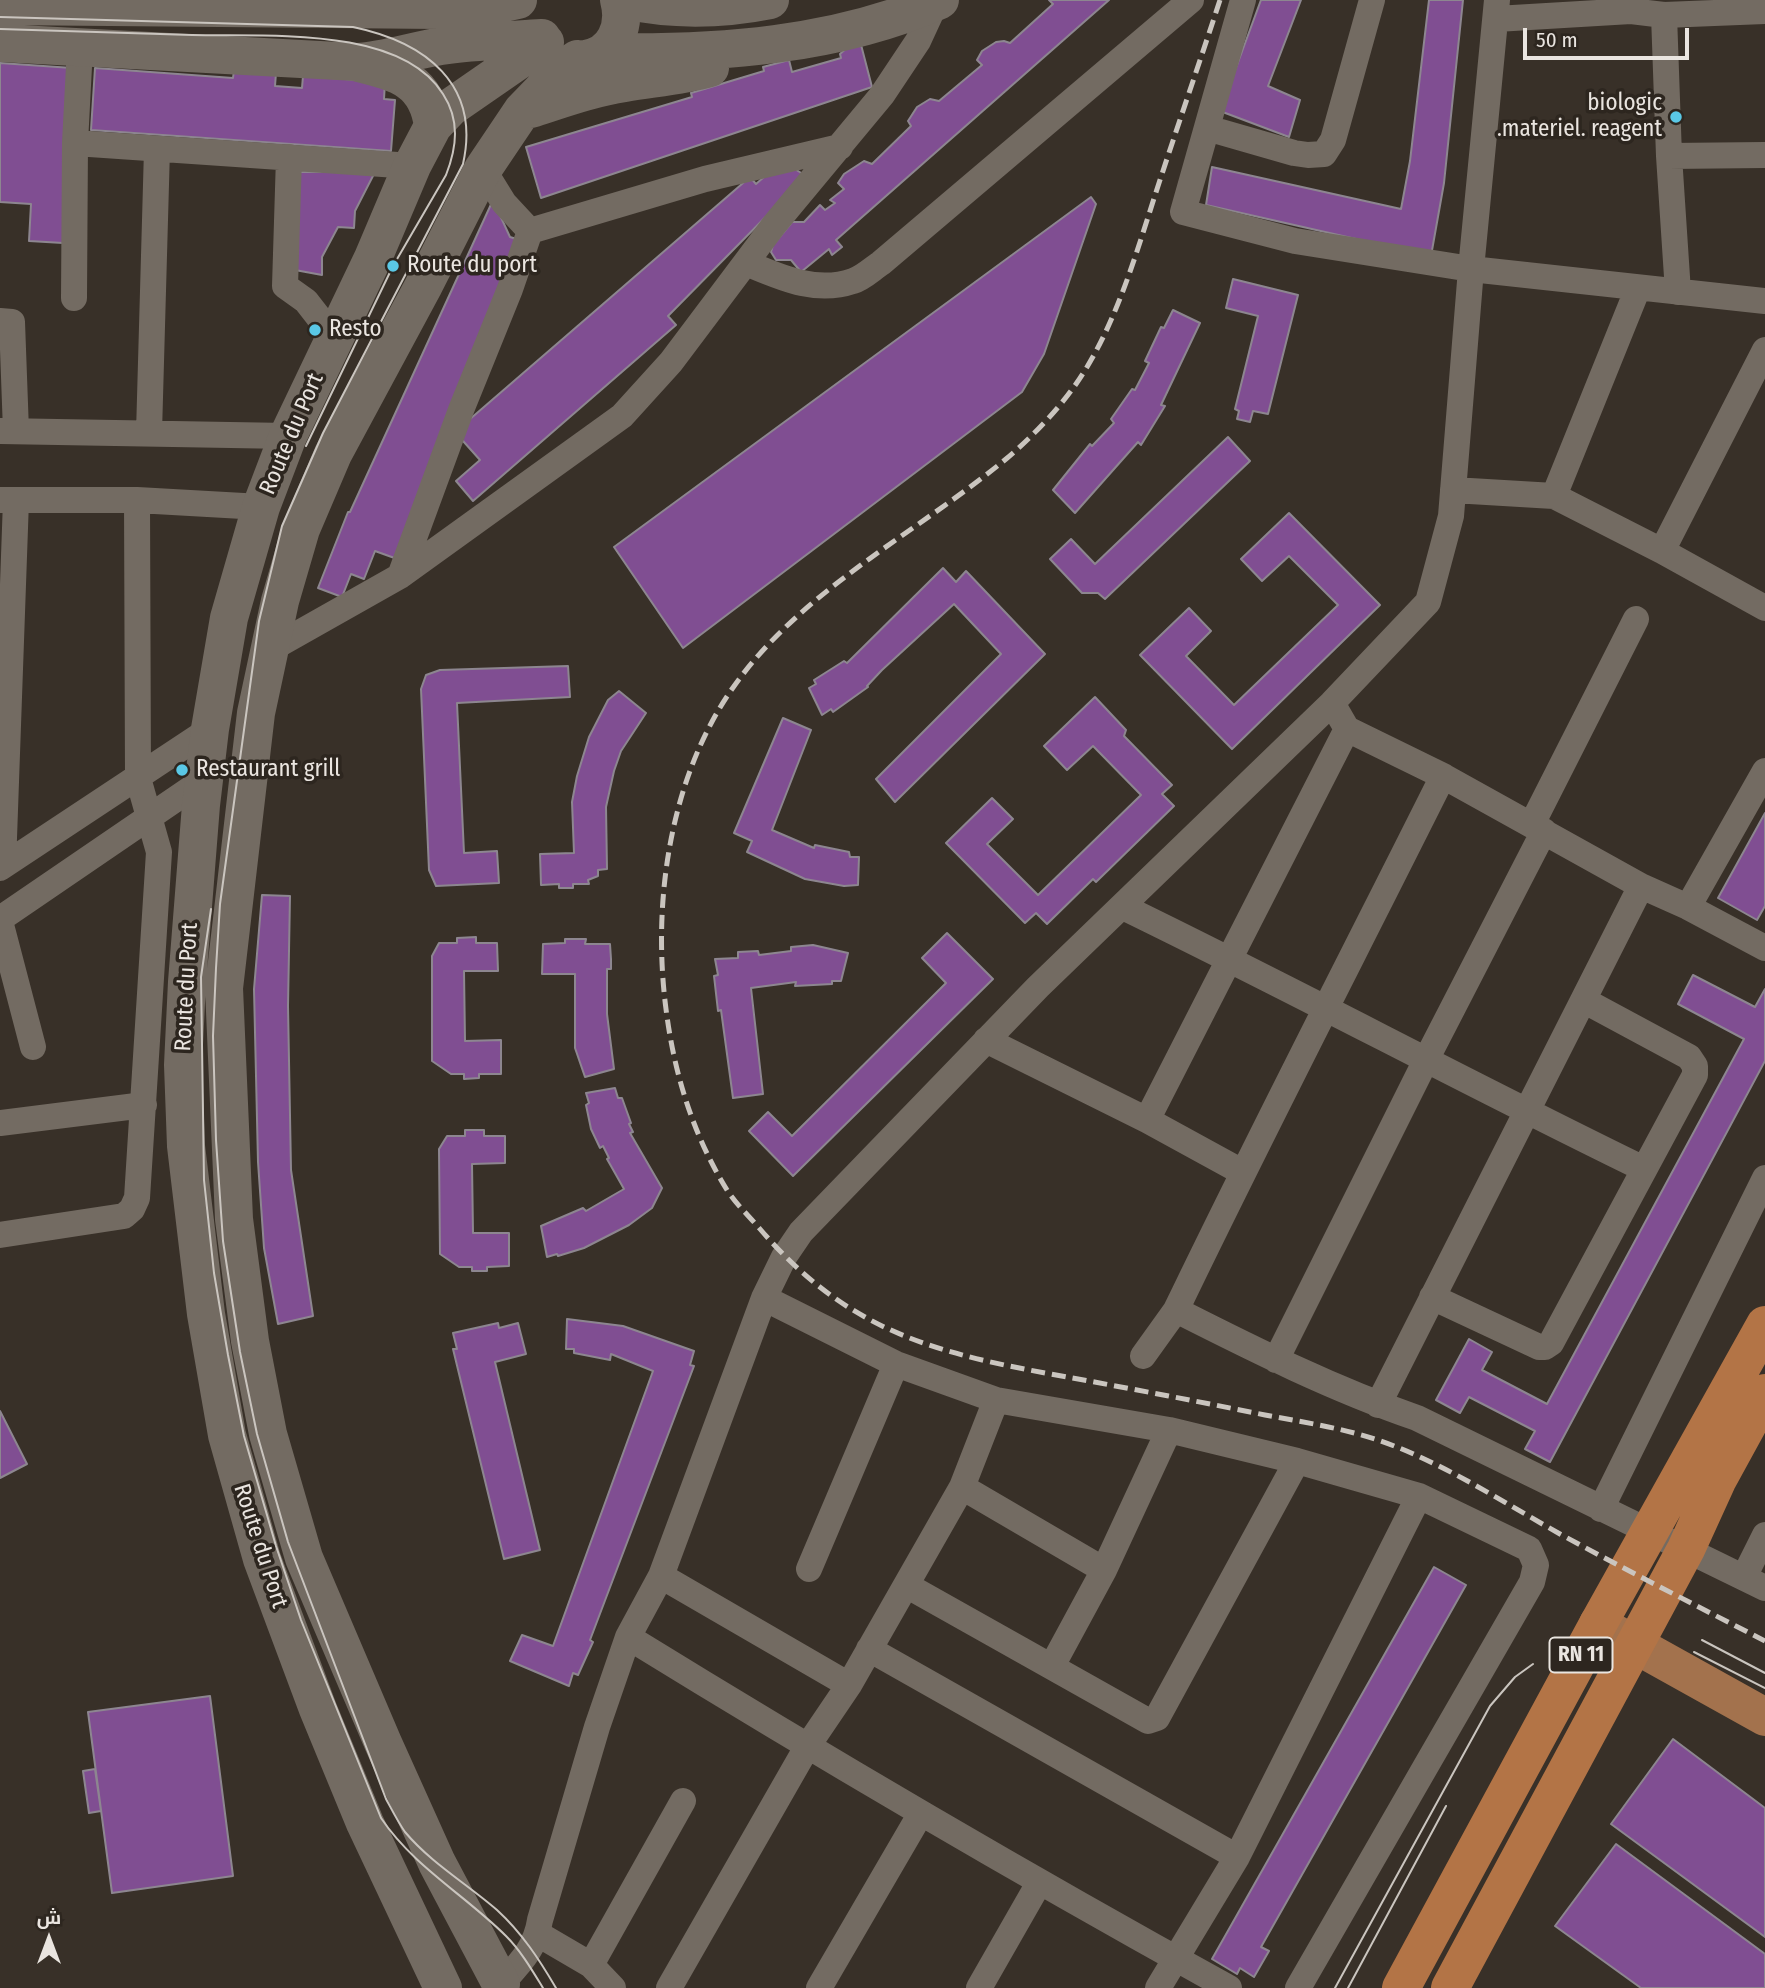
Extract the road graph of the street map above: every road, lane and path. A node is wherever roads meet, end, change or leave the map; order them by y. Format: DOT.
graph roads {
  1 [pos="518,0"];
  2 [pos="540,0"];
  3 [pos="622,0"];
  4 [pos="770,0"];
  5 [pos="1191,0"];
  6 [pos="1243,0"];
  7 [pos="1372,0"];
  8 [pos="938,1"];
  9 [pos="0,6"];
  10 [pos="1631,6"];
  11 [pos="1497,9"];
  12 [pos="1765,10"];
  13 [pos="1664,16"];
  14 [pos="0,43"];
  15 [pos="80,47"];
  16 [pos="581,55"];
  17 [pos="357,62"];
  18 [pos="522,111"];
  19 [pos="433,126"];
  20 [pos="1207,128"];
  21 [pos="75,143"];
  22 [pos="840,147"];
  23 [pos="157,149"];
  24 [pos="1765,155"];
  25 [pos="1669,156"];
  26 [pos="289,157"];
  27 [pos="412,166"];
  28 [pos="483,169"];
  29 [pos="530,232"];
  30 [pos="746,263"];
  31 [pos="1471,269"];
  32 [pos="1639,288"];
  33 [pos="1678,292"];
  34 [pos="74,298"];
  35 [pos="1765,301"];
  36 [pos="0,321"];
  37 [pos="334,337"];
  38 [pos="1765,350"];
  39 [pos="8,431"];
  40 [pos="149,433"];
  41 [pos="288,436"];
  42 [pos="1453,490"];
  43 [pos="1554,496"];
  44 [pos="8,500"];
  45 [pos="137,500"];
  46 [pos="261,506"];
  47 [pos="1662,551"];
  48 [pos="400,576"];
  49 [pos="1765,608"];
  50 [pos="1636,620"];
  51 [pos="269,650"];
  52 [pos="1332,703"];
  53 [pos="210,729"];
  54 [pos="1347,729"];
  55 [pos="1765,771"];
  56 [pos="1443,776"];
  57 [pos="138,778"];
  58 [pos="205,779"];
  59 [pos="149,816"];
  60 [pos="1538,828"];
  61 [pos="2,867"];
  62 [pos="1642,886"];
  63 [pos="1123,907"];
  64 [pos="1688,907"];
  65 [pos="0,920"];
  66 [pos="1763,942"];
  67 [pos="1231,959"];
  68 [pos="1585,1001"];
  69 [pos="1327,1009"];
  70 [pos="986,1040"];
  71 [pos="33,1047"];
  72 [pos="1426,1060"];
  73 [pos="144,1105"];
  74 [pos="1526,1112"];
  75 [pos="1147,1121"];
  76 [pos="0,1123"];
  77 [pos="1644,1169"];
  78 [pos="1242,1172"];
  79 [pos="1765,1178"];
  80 [pos="0,1235"];
  81 [pos="1432,1297"];
  82 [pos="764,1298"];
  83 [pos="1176,1310"];
  84 [pos="1765,1325"];
  85 [pos="1143,1356"];
  86 [pos="1276,1360"];
  87 [pos="896,1364"];
  88 [pos="1765,1393"];
  89 [pos="996,1400"];
  90 [pos="1378,1405"];
  91 [pos="1169,1430"];
  92 [pos="1297,1461"];
  93 [pos="962,1487"];
  94 [pos="1419,1496"];
  95 [pos="1601,1509"];
  96 [pos="1649,1533"];
  97 [pos="1765,1535"];
  98 [pos="1686,1549"];
  99 [pos="809,1569"];
  100 [pos="1104,1570"];
  101 [pos="661,1576"];
  102 [pos="1754,1582"];
  103 [pos="906,1585"];
  104 [pos="1598,1624"];
  105 [pos="628,1637"];
  106 [pos="1634,1646"];
  107 [pos="869,1649"];
  108 [pos="1052,1666"];
  109 [pos="849,1685"];
  110 [pos="1765,1717"];
  111 [pos="807,1747"];
  112 [pos="683,1801"];
  113 [pos="921,1813"];
  114 [pos="1237,1857"];
  115 [pos="1039,1883"];
  116 [pos="538,1934"];
  117 [pos="1175,1958"];
  118 [pos="591,1965"];
  119 [pos="504,1986"];
  120 [pos="443,1988"];
  121 [pos="462,1988"];
  122 [pos="613,1988"];
  123 [pos="669,1988"];
  124 [pos="819,1988"];
  125 [pos="979,1988"];
  126 [pos="1158,1988"];
  127 [pos="1229,1988"];
  128 [pos="1298,1988"];
  129 [pos="1401,1988"];
  130 [pos="1450,1988"];
  1 -- 9 [label="main road"];
  2 -- 16 [label="main road"];
  3 -- 4 [label="main road"];
  3 -- 16 [label="main road"];
  5 -- 30 [label="street"];
  6 -- 20 [label="street"];
  7 -- 20 [label="street"];
  8 -- 16 [label="main road"];
  8 -- 22 [label="street"];
  10 -- 11 [label="street"];
  10 -- 13 [label="street"];
  11 -- 31 [label="street"];
  12 -- 13 [label="street"];
  13 -- 25 [label="street"];
  14 -- 15 [label="main road"];
  15 -- 17 [label="main road"];
  15 -- 21 [label="street"];
  16 -- 17 [label="main road"];
  16 -- 18 [label="main road, Route du Port"];
  16 -- 18 [label="main road"];
  16 -- 19 [label="main road, Route du Port"];
  17 -- 19 [label="main road"];
  18 -- 28 [label="main road, Route du Port"];
  19 -- 27 [label="main road, Route du Port"];
  20 -- 31 [label="street"];
  21 -- 23 [label="street"];
  21 -- 34 [label="street"];
  22 -- 29 [label="street"];
  22 -- 30 [label="street"];
  23 -- 26 [label="street"];
  23 -- 40 [label="street"];
  24 -- 25 [label="street"];
  25 -- 33 [label="street"];
  26 -- 27 [label="street"];
  26 -- 37 [label="street"];
  27 -- 37 [label="main road, Route du Port"];
  28 -- 29 [label="street"];
  28 -- 51 [label="main road, Route du Port"];
  29 -- 48 [label="street"];
  30 -- 48 [label="street"];
  31 -- 32 [label="street"];
  31 -- 42 [label="street"];
  32 -- 33 [label="street"];
  32 -- 43 [label="street"];
  33 -- 35 [label="street"];
  36 -- 39 [label="street"];
  37 -- 41 [label="main road, Route du Port"];
  38 -- 47 [label="street"];
  39 -- 40 [label="street"];
  40 -- 41 [label="street"];
  41 -- 46 [label="main road, Route du Port"];
  42 -- 43 [label="street"];
  42 -- 52 [label="street"];
  43 -- 47 [label="street"];
  44 -- 45 [label="street"];
  44 -- 61 [label="street"];
  45 -- 46 [label="street"];
  45 -- 57 [label="street"];
  46 -- 53 [label="main road, Route du Port"];
  47 -- 49 [label="street"];
  48 -- 51 [label="street"];
  50 -- 60 [label="street"];
  51 -- 119 [label="main road, Route du Port"];
  52 -- 54 [label="street"];
  52 -- 63 [label="street"];
  53 -- 57 [label="street"];
  53 -- 58 [label="main road, Route du Port"];
  54 -- 56 [label="street"];
  54 -- 67 [label="street"];
  55 -- 64 [label="street"];
  56 -- 60 [label="street"];
  56 -- 69 [label="street"];
  57 -- 59 [label="street"];
  57 -- 61 [label="street"];
  58 -- 59 [label="street"];
  58 -- 120 [label="main road, Route du Port"];
  59 -- 65 [label="street"];
  59 -- 73 [label="street"];
  60 -- 62 [label="street"];
  60 -- 72 [label="street"];
  62 -- 64 [label="street"];
  62 -- 68 [label="street"];
  63 -- 67 [label="street"];
  63 -- 70 [label="street"];
  64 -- 66 [label="street"];
  65 -- 71 [label="street"];
  67 -- 69 [label="street"];
  67 -- 75 [label="street"];
  68 -- 74 [label="street"];
  68 -- 77 [label="street"];
  69 -- 72 [label="street"];
  69 -- 78 [label="street"];
  70 -- 75 [label="street"];
  70 -- 82 [label="street"];
  72 -- 74 [label="street"];
  72 -- 86 [label="street"];
  73 -- 76 [label="street"];
  73 -- 80 [label="street"];
  74 -- 77 [label="street"];
  74 -- 81 [label="street"];
  75 -- 78 [label="street"];
  77 -- 81 [label="street"];
  78 -- 83 [label="street"];
  79 -- 95 [label="street"];
  81 -- 90 [label="street"];
  82 -- 87 [label="street"];
  82 -- 101 [label="street"];
  83 -- 85 [label="street"];
  83 -- 86 [label="street"];
  84 -- 96 [label="highway, RN 11"];
  86 -- 90 [label="street"];
  87 -- 89 [label="street"];
  87 -- 99 [label="street"];
  88 -- 98 [label="highway, RN 11"];
  89 -- 91 [label="street"];
  89 -- 93 [label="street"];
  90 -- 95 [label="street"];
  91 -- 92 [label="street"];
  91 -- 100 [label="street"];
  92 -- 94 [label="street"];
  92 -- 108 [label="street"];
  93 -- 100 [label="street"];
  93 -- 103 [label="street"];
  94 -- 114 [label="street"];
  94 -- 128 [label="street"];
  95 -- 96 [label="street"];
  96 -- 98 [label="street"];
  96 -- 104 [label="highway, RN 11"];
  97 -- 102 [label="street"];
  98 -- 102 [label="street"];
  98 -- 106 [label="highway, RN 11"];
  100 -- 108 [label="street"];
  101 -- 105 [label="street"];
  101 -- 109 [label="street"];
  103 -- 107 [label="street"];
  103 -- 108 [label="street"];
  104 -- 106 [label="main road"];
  104 -- 129 [label="highway, RN 11"];
  105 -- 111 [label="street"];
  105 -- 116 [label="street"];
  106 -- 110 [label="main road"];
  106 -- 130 [label="highway, RN 11"];
  107 -- 109 [label="street"];
  107 -- 114 [label="street"];
  109 -- 111 [label="street"];
  111 -- 113 [label="street"];
  111 -- 123 [label="street"];
  112 -- 118 [label="street"];
  113 -- 115 [label="street"];
  113 -- 124 [label="street"];
  114 -- 117 [label="street"];
  115 -- 117 [label="street"];
  115 -- 125 [label="street"];
  116 -- 118 [label="street"];
  116 -- 119 [label="street"];
  117 -- 126 [label="street"];
  117 -- 127 [label="street"];
  118 -- 122 [label="street"];
  119 -- 121 [label="main road"];
}
